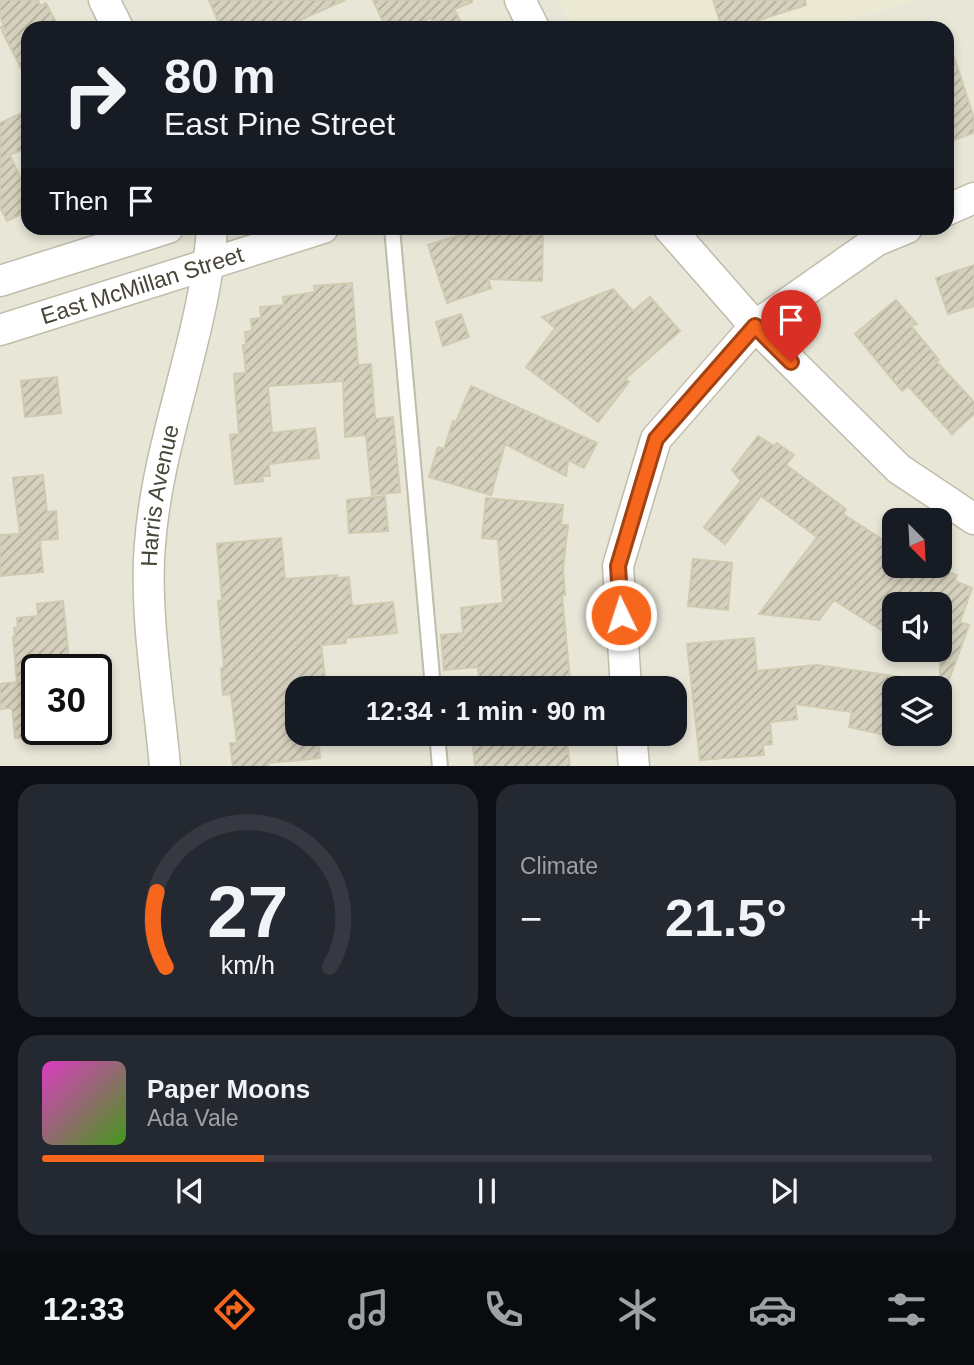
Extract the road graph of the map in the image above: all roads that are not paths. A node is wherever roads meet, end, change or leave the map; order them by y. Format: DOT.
graph roads {
  1 [pos="104,0"];
  2 [pos="518,0"];
  3 [pos="114,21"];
  4 [pos="516,21"];
  5 [pos="530,21"];
  6 [pos="974,198"];
  7 [pos="954,207"];
  8 [pos="146,235"];
  9 [pos="212,235"];
  10 [pos="300,235"];
  11 [pos="393,235"];
  12 [pos="675,235"];
  13 [pos="890,235"];
  14 [pos="210,263"];
  15 [pos="0,281"];
  16 [pos="755,326"];
  17 [pos="0,330"];
  18 [pos="974,519"];
  19 [pos="432,676"];
  20 [pos="625,676"];
  21 [pos="438,746"];
  22 [pos="632,746"];
  23 [pos="165,766"];
  24 [pos="440,766"];
  25 [pos="634,766"];
  1 -- 3 [label="street"];
  2 -- 4 [label="street"];
  2 -- 5 [label="street"];
  6 -- 7 [label="street"];
  8 -- 15 [label="street, East McMillan Street"];
  9 -- 14 [label="street, Harris Avenue"];
  10 -- 14 [label="street, East McMillan Street"];
  11 -- 19 [label="lane"];
  12 -- 16 [label="street"];
  13 -- 16 [label="street"];
  14 -- 17 [label="street, East McMillan Street"];
  14 -- 23 [label="street, Harris Avenue"];
  16 -- 18 [label="street"];
  16 -- 20 [label="street"];
  21 -- 24 [label="lane"];
  22 -- 25 [label="street"];
}
